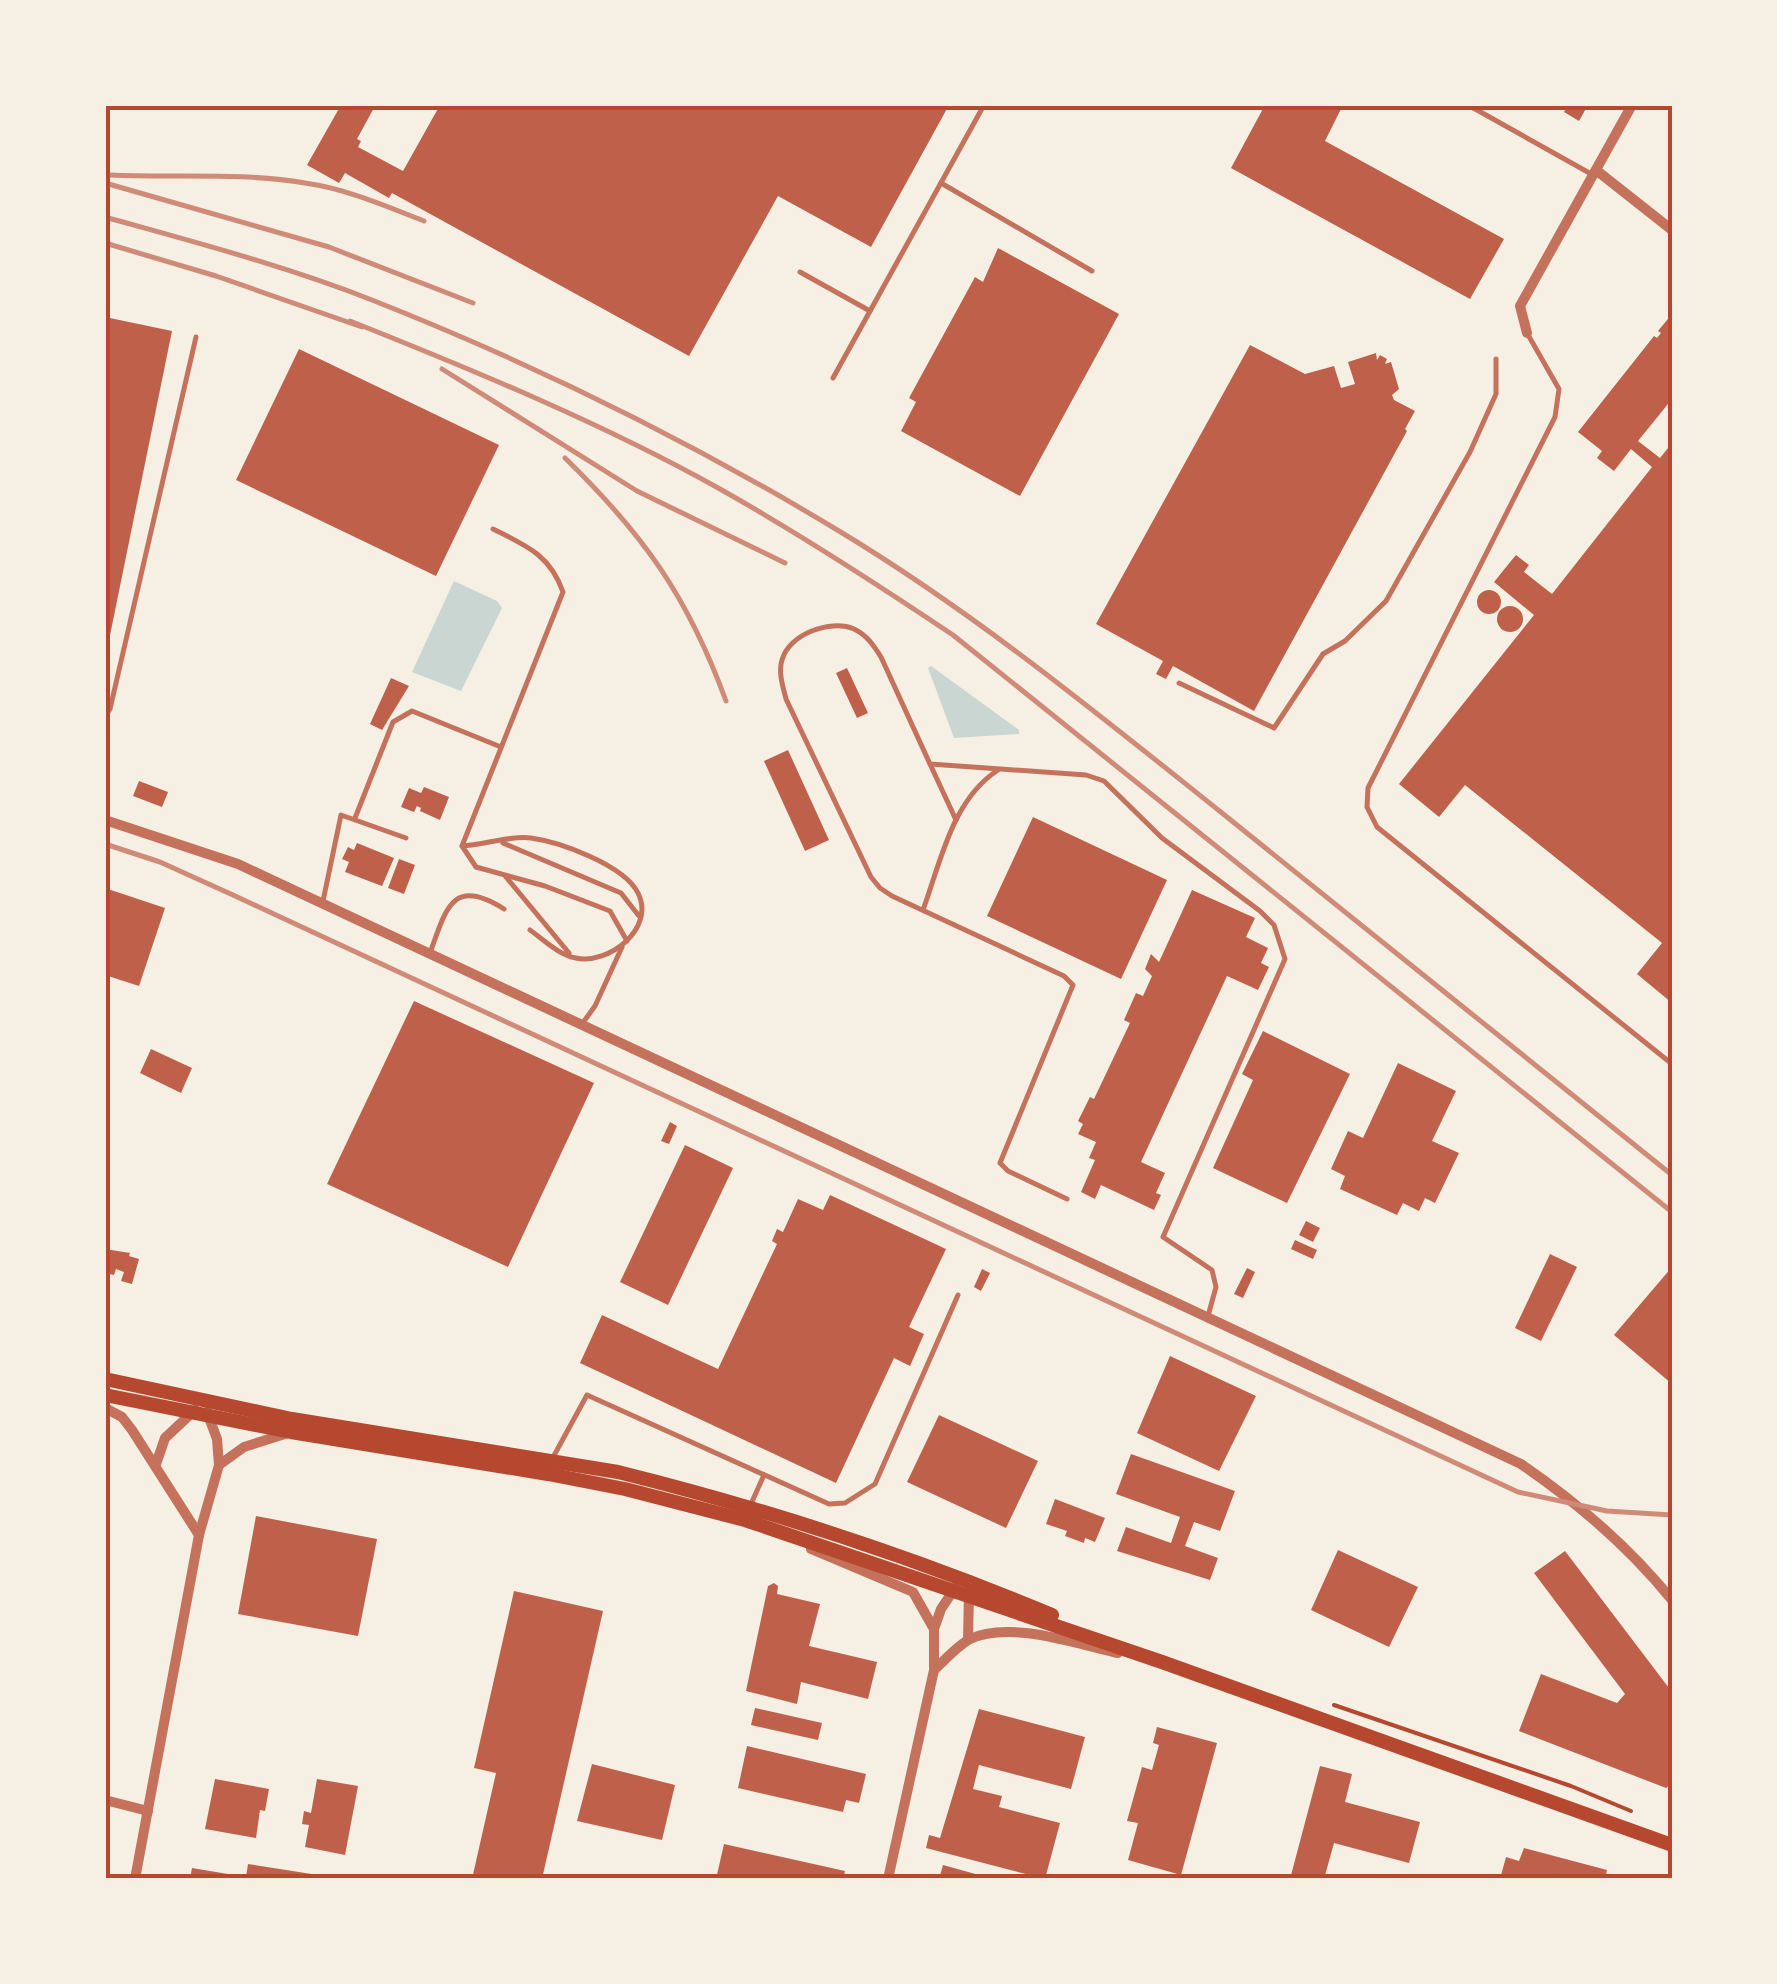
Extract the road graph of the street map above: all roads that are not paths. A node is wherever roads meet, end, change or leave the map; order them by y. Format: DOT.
graph roads {
  1 [pos="984,105"];
  2 [pos="1468,105"];
  3 [pos="1632,105"];
  4 [pos="1594,172"];
  5 [pos="940,184"];
  6 [pos="1672,230"];
  7 [pos="1092,270"];
  8 [pos="800,272"];
  9 [pos="870,311"];
  10 [pos="1526,333"];
  11 [pos="196,337"];
  12 [pos="1496,359"];
  13 [pos="833,378"];
  14 [pos="493,529"];
  15 [pos="1179,683"];
  16 [pos="105,718"];
  17 [pos="501,747"];
  18 [pos="930,764"];
  19 [pos="1000,769"];
  20 [pos="355,818"];
  21 [pos="105,820"];
  22 [pos="956,821"];
  23 [pos="406,838"];
  24 [pos="500,842"];
  25 [pos="462,846"];
  26 [pos="504,874"];
  27 [pos="322,903"];
  28 [pos="504,908"];
  29 [pos="924,910"];
  30 [pos="639,916"];
  31 [pos="530,930"];
  32 [pos="625,943"];
  33 [pos="430,954"];
  34 [pos="574,958"];
  35 [pos="582,1024"];
  36 [pos="1672,1064"];
  37 [pos="1068,1199"];
  38 [pos="958,1295"];
  39 [pos="1208,1316"];
  40 [pos="105,1379"];
  41 [pos="105,1395"];
  42 [pos="105,1408"];
  43 [pos="196,1408"];
  44 [pos="211,1417"];
  45 [pos="291,1432"];
  46 [pos="156,1464"];
  47 [pos="219,1466"];
  48 [pos="550,1467"];
  49 [pos="764,1474"];
  50 [pos="747,1513"];
  51 [pos="199,1535"];
  52 [pos="969,1588"];
  53 [pos="951,1590"];
  54 [pos="1672,1600"];
  55 [pos="934,1629"];
  56 [pos="968,1640"];
  57 [pos="1162,1662"];
  58 [pos="934,1670"];
  59 [pos="105,1800"];
  60 [pos="148,1811"];
  61 [pos="1670,1843"];
  62 [pos="135,1879"];
  63 [pos="888,1879"];
  1 -- 5 [label="lane"];
  2 -- 4 [label="lane"];
  3 -- 4 [label="street"];
  4 -- 6 [label="street"];
  4 -- 10 [label="street"];
  5 -- 7 [label="lane"];
  5 -- 9 [label="lane"];
  8 -- 9 [label="lane"];
  9 -- 13 [label="lane"];
  10 -- 36 [label="lane"];
  11 -- 16 [label="lane"];
  12 -- 15 [label="lane"];
  14 -- 17 [label="lane"];
  17 -- 20 [label="lane"];
  17 -- 25 [label="lane"];
  18 -- 19 [label="lane"];
  18 -- 22 [label="lane"];
  18 -- 29 [label="lane"];
  19 -- 22 [label="lane"];
  19 -- 39 [label="lane"];
  20 -- 23 [label="lane"];
  20 -- 27 [label="lane"];
  21 -- 27 [label="street"];
  22 -- 29 [label="lane"];
  24 -- 25 [label="lane"];
  24 -- 30 [label="lane"];
  24 -- 30 [label="lane"];
  25 -- 26 [label="lane"];
  26 -- 32 [label="lane"];
  26 -- 34 [label="lane"];
  27 -- 33 [label="street"];
  28 -- 33 [label="lane"];
  29 -- 37 [label="lane"];
  30 -- 32 [label="lane"];
  31 -- 34 [label="lane"];
  32 -- 34 [label="lane"];
  32 -- 35 [label="lane"];
  33 -- 35 [label="street"];
  35 -- 39 [label="street"];
  38 -- 49 [label="lane"];
  39 -- 54 [label="street"];
  40 -- 43 [label="main road"];
  41 -- 43 [label="main road"];
  42 -- 46 [label="street"];
  43 -- 44 [label="main road"];
  43 -- 46 [label="street"];
  43 -- 48 [label="main road"];
  44 -- 45 [label="main road"];
  44 -- 47 [label="street"];
  45 -- 47 [label="street"];
  45 -- 48 [label="main road"];
  46 -- 51 [label="street"];
  47 -- 51 [label="street"];
  48 -- 49 [label="lane"];
  48 -- 50 [label="main road"];
  49 -- 50 [label="lane"];
  50 -- 52 [label="main road"];
  50 -- 53 [label="main road"];
  50 -- 55 [label="street"];
  51 -- 60 [label="street"];
  52 -- 53 [label="main road"];
  52 -- 56 [label="street"];
  52 -- 57 [label="main road"];
  53 -- 55 [label="street"];
  55 -- 58 [label="street"];
  56 -- 57 [label="street"];
  56 -- 58 [label="street"];
  57 -- 61 [label="main road"];
  58 -- 63 [label="street"];
  59 -- 60 [label="street"];
  60 -- 62 [label="street"];
}
